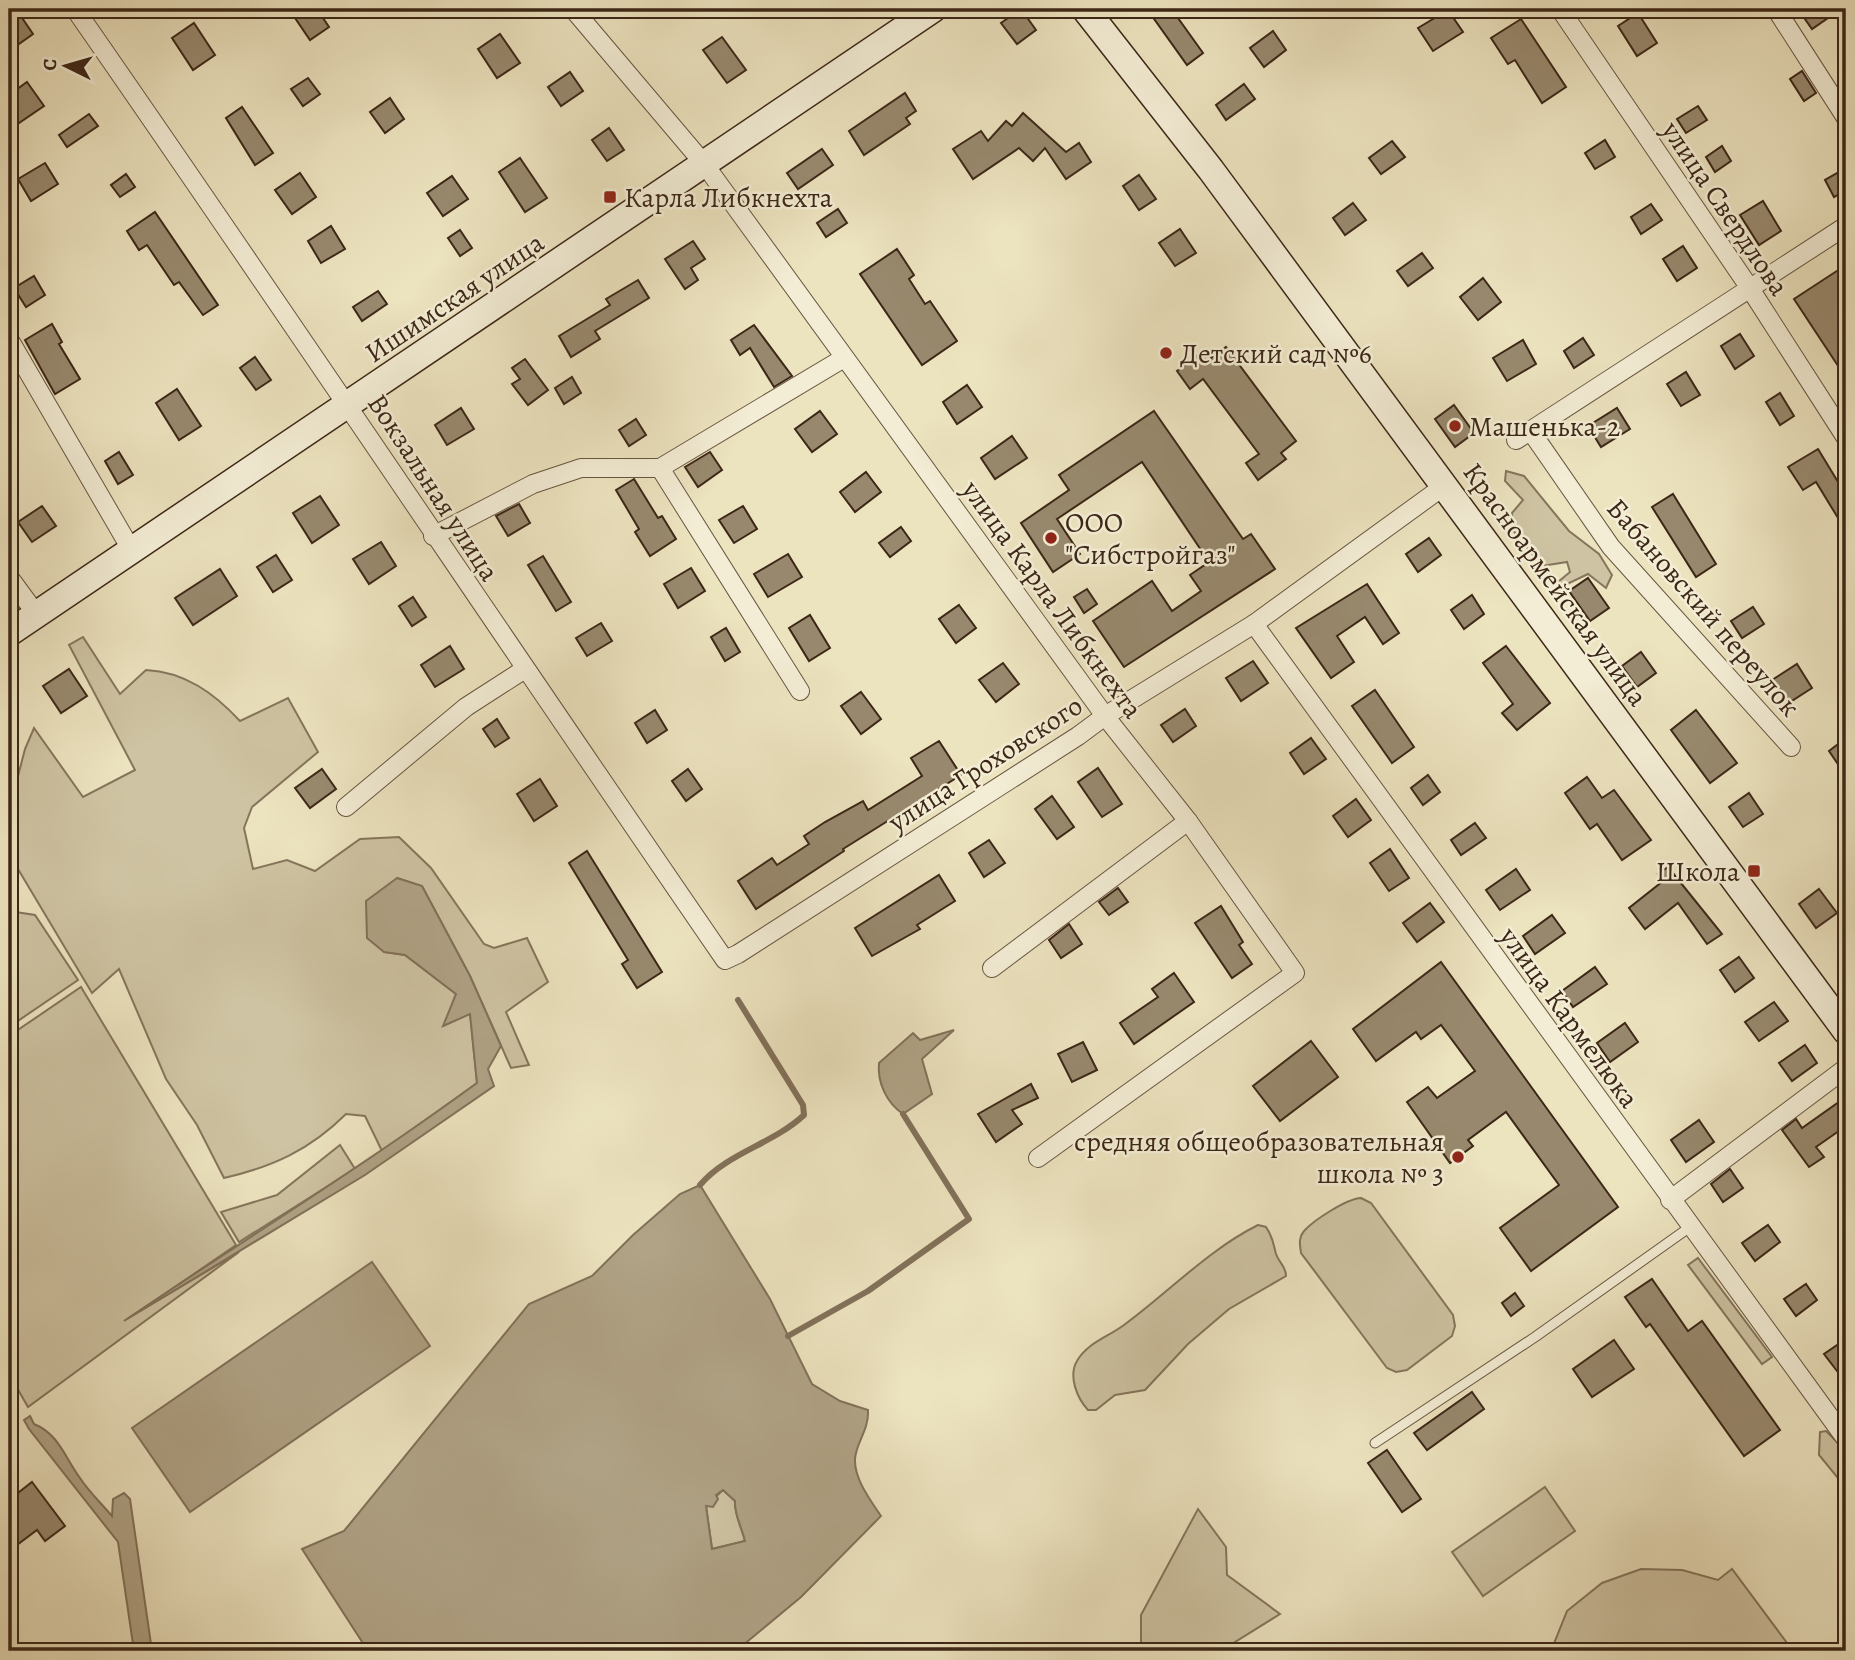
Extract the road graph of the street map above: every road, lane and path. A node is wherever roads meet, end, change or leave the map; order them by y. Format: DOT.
graph roads {
  1 [pos="75,9"];
  2 [pos="573,9"];
  3 [pos="933,9"];
  4 [pos="1085,9"];
  5 [pos="1560,9"];
  6 [pos="1776,9"];
  7 [pos="1846,118"];
  8 [pos="705,165"];
  9 [pos="1846,226"];
  10 [pos="1749,287"];
  11 [pos="9,339"];
  12 [pos="845,358"];
  13 [pos="349,405"];
  14 [pos="1846,438"];
  15 [pos="660,468"];
  16 [pos="1444,486"];
  17 [pos="433,536"];
  18 [pos="132,551"];
  19 [pos="9,577"];
  20 [pos="37,615"];
  21 [pos="1254,624"];
  22 [pos="9,633"];
  23 [pos="525,669"];
  24 [pos="800,691"];
  25 [pos="1105,716"];
  26 [pos="1791,747"];
  27 [pos="346,807"];
  28 [pos="1188,821"];
  29 [pos="724,960"];
  30 [pos="992,968"];
  31 [pos="1846,1031"];
  32 [pos="1846,1068"];
  33 [pos="1038,1158"];
  34 [pos="1670,1200"];
  35 [pos="1690,1227"];
  36 [pos="1846,1439"];
  37 [pos="1375,1443"];
  1 -- 13 [label="street, Вокзальная улица"];
  2 -- 8 [label="street, улица Карла Либкнехта"];
  3 -- 8 [label="main road, Ишимская улица"];
  4 -- 16 [label="main road, Красноармейская улица"];
  5 -- 10 [label="street, улица Свердлова"];
  6 -- 7 [label="street"];
  8 -- 12 [label="street, улица Карла Либкнехта"];
  8 -- 13 [label="main road, Ишимская улица"];
  9 -- 10 [label="street"];
  10 -- 14 [label="street, улица Свердлова"];
  10 -- 26 [label="street, Бабановский переулок"];
  11 -- 18 [label="street"];
  12 -- 15 [label="street"];
  12 -- 25 [label="street, улица Карла Либкнехта"];
  13 -- 17 [label="street, Вокзальная улица"];
  13 -- 18 [label="main road, Ишимская улица"];
  15 -- 17 [label="street"];
  15 -- 24 [label="street"];
  16 -- 21 [label="street, улица Гроховского"];
  16 -- 31 [label="main road, Красноармейская улица"];
  17 -- 23 [label="street, Вокзальная улица"];
  18 -- 20 [label="main road, Ишимская улица"];
  19 -- 20 [label="street"];
  20 -- 22 [label="main road, Ишимская улица"];
  21 -- 25 [label="street, улица Гроховского"];
  21 -- 34 [label="street, улица Кармелюка"];
  23 -- 27 [label="street"];
  23 -- 29 [label="street, Вокзальная улица"];
  25 -- 28 [label="street, улица Карла Либкнехта"];
  25 -- 29 [label="street, улица Гроховского"];
  28 -- 30 [label="street"];
  28 -- 33 [label="street, улица Карла Либкнехта"];
  32 -- 34 [label="street"];
  34 -- 35 [label="street, улица Кармелюка"];
  35 -- 36 [label="street, улица Кармелюка"];
  35 -- 37 [label="lane"];
}
